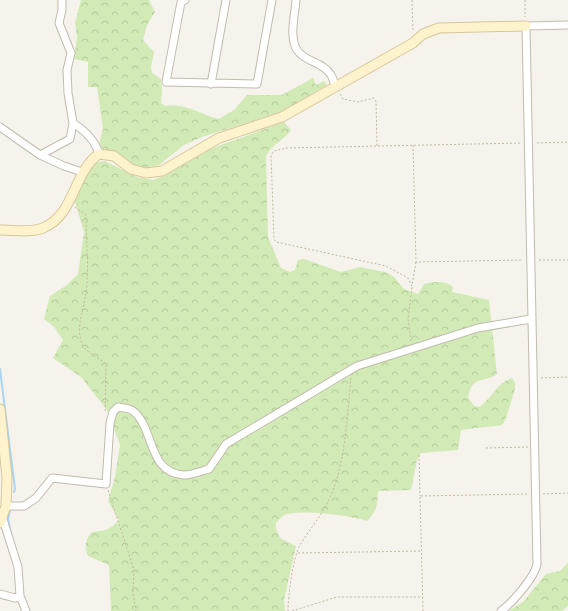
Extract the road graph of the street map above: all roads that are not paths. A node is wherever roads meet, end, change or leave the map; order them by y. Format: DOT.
graph roads {
  1 [pos="62,0"];
  2 [pos="185,0"];
  3 [pos="226,0"];
  4 [pos="272,0"];
  5 [pos="296,0"];
  6 [pos="568,25"];
  7 [pos="526,26"];
  8 [pos="211,84"];
  9 [pos="336,86"];
  10 [pos="73,123"];
  11 [pos="0,127"];
  12 [pos="99,154"];
  13 [pos="40,155"];
  14 [pos="82,172"];
  15 [pos="0,230"];
  16 [pos="531,319"];
  17 [pos="0,409"];
  18 [pos="3,492"];
  19 [pos="6,506"];
  20 [pos="1,519"];
  21 [pos="0,594"];
  22 [pos="20,596"];
  23 [pos="26,611"];
  24 [pos="501,611"];
  1 -- 10 [label="street"];
  2 -- 8 [label="street"];
  3 -- 8 [label="street"];
  4 -- 8 [label="street"];
  5 -- 9 [label="street"];
  6 -- 7 [label="street"];
  7 -- 9 [label="street"];
  7 -- 16 [label="street"];
  9 -- 12 [label="street"];
  10 -- 12 [label="street"];
  10 -- 13 [label="street"];
  11 -- 13 [label="street"];
  12 -- 14 [label="street"];
  13 -- 14 [label="street"];
  14 -- 15 [label="street"];
  16 -- 19 [label="street"];
  16 -- 24 [label="street"];
  17 -- 18 [label="street"];
  18 -- 19 [label="street"];
  19 -- 20 [label="street"];
  20 -- 22 [label="street"];
  21 -- 22 [label="street"];
  22 -- 23 [label="street"];
}
